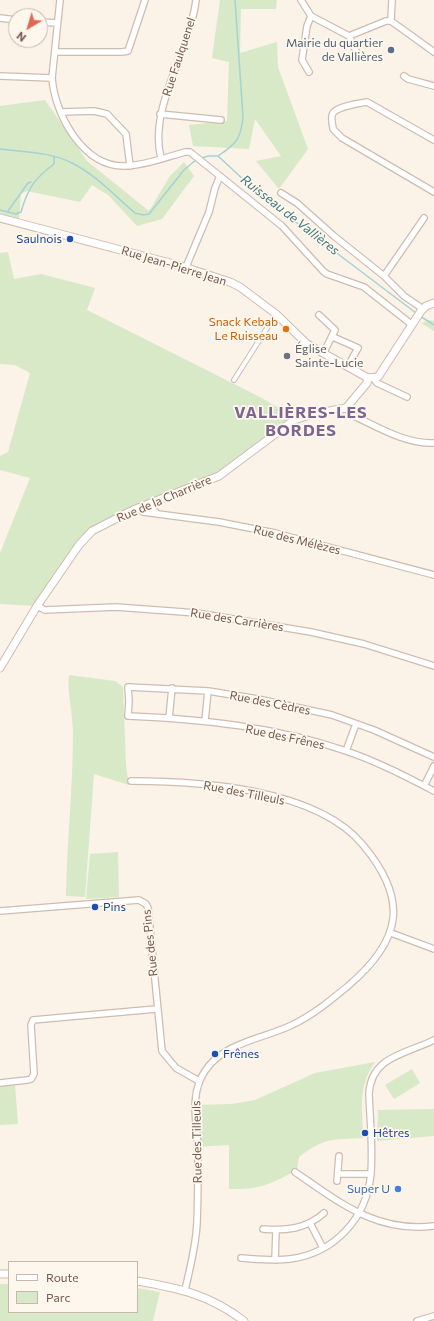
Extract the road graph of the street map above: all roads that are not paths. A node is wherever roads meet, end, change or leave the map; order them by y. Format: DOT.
graph roads {
  1 [pos="60,0"];
  2 [pos="145,0"];
  3 [pos="196,0"];
  4 [pos="301,0"];
  5 [pos="392,0"];
  6 [pos="311,16"];
  7 [pos="391,21"];
  8 [pos="48,22"];
  9 [pos="57,23"];
  10 [pos="349,36"];
  11 [pos="55,52"];
  12 [pos="357,52"];
  13 [pos="434,52"];
  14 [pos="309,72"];
  15 [pos="0,76"];
  16 [pos="404,76"];
  17 [pos="52,78"];
  18 [pos="434,86"];
  19 [pos="62,112"];
  20 [pos="160,114"];
  21 [pos="221,120"];
  22 [pos="434,140"];
  23 [pos="161,158"];
  24 [pos="130,166"];
  25 [pos="220,176"];
  26 [pos="434,192"];
  27 [pos="281,193"];
  28 [pos="0,218"];
  29 [pos="424,218"];
  30 [pos="186,267"];
  31 [pos="384,276"];
  32 [pos="434,303"];
  33 [pos="422,310"];
  34 [pos="276,314"];
  35 [pos="319,315"];
  36 [pos="413,322"];
  37 [pos="333,337"];
  38 [pos="324,352"];
  39 [pos="348,366"];
  40 [pos="371,378"];
  41 [pos="234,380"];
  42 [pos="407,397"];
  43 [pos="346,408"];
  44 [pos="434,443"];
  45 [pos="150,504"];
  46 [pos="139,508"];
  47 [pos="158,514"];
  48 [pos="434,575"];
  49 [pos="36,606"];
  50 [pos="434,666"];
  51 [pos="0,668"];
  52 [pos="172,688"];
  53 [pos="208,691"];
  54 [pos="128,716"];
  55 [pos="170,718"];
  56 [pos="205,721"];
  57 [pos="356,724"];
  58 [pos="346,751"];
  59 [pos="434,757"];
  60 [pos="434,766"];
  61 [pos="131,781"];
  62 [pos="424,786"];
  63 [pos="434,791"];
  64 [pos="0,911"];
  65 [pos="391,933"];
  66 [pos="434,949"];
  67 [pos="156,1009"];
  68 [pos="434,1040"];
  69 [pos="434,1044"];
  70 [pos="424,1045"];
  71 [pos="0,1082"];
  72 [pos="199,1082"];
  73 [pos="339,1156"];
  74 [pos="296,1172"];
  75 [pos="339,1174"];
  76 [pos="371,1174"];
  77 [pos="337,1182"];
  78 [pos="324,1213"];
  79 [pos="359,1214"];
  80 [pos="310,1223"];
  81 [pos="434,1226"];
  82 [pos="263,1230"];
  83 [pos="276,1230"];
  84 [pos="323,1248"];
  85 [pos="241,1258"];
  86 [pos="275,1260"];
  87 [pos="138,1281"];
  88 [pos="185,1290"];
  89 [pos="434,1316"];
  90 [pos="244,1321"];
  91 [pos="417,1321"];
  1 -- 9 [label="street"];
  2 -- 11 [label="street"];
  3 -- 20 [label="street, Rue Faulquenel"];
  4 -- 6 [label="street"];
  5 -- 7 [label="street"];
  6 -- 10 [label="street"];
  6 -- 14 [label="street"];
  7 -- 10 [label="street"];
  7 -- 13 [label="street"];
  8 -- 9 [label="street"];
  9 -- 11 [label="street"];
  10 -- 12 [label="street"];
  11 -- 17 [label="street"];
  15 -- 17 [label="street"];
  16 -- 18 [label="street"];
  17 -- 19 [label="street"];
  19 -- 24 [label="street"];
  19 -- 24 [label="street"];
  20 -- 21 [label="street, Rue Faulquenel"];
  20 -- 23 [label="street, Rue Faulquenel"];
  22 -- 26 [label="street"];
  23 -- 24 [label="street"];
  23 -- 25 [label="street"];
  25 -- 30 [label="street"];
  25 -- 36 [label="street"];
  27 -- 31 [label="street"];
  28 -- 30 [label="main road, Rue Jean-Pierre Jean"];
  29 -- 31 [label="street"];
  30 -- 34 [label="main road, Rue Jean-Pierre Jean"];
  31 -- 33 [label="street"];
  32 -- 33 [label="main road"];
  33 -- 36 [label="main road"];
  34 -- 38 [label="main road, Rue Jean-Pierre Jean"];
  34 -- 41 [label="street"];
  35 -- 37 [label="street"];
  36 -- 40 [label="main road"];
  37 -- 38 [label="street"];
  37 -- 39 [label="street"];
  38 -- 39 [label="main road, Rue Jean-Pierre Jean"];
  39 -- 40 [label="main road, Rue Jean-Pierre Jean"];
  40 -- 42 [label="street"];
  40 -- 43 [label="main road"];
  43 -- 44 [label="street"];
  43 -- 45 [label="main road, Rue de la Charrière"];
  45 -- 46 [label="main road, Rue de la Charrière"];
  45 -- 47 [label="street"];
  46 -- 47 [label="street, Rue des Mélèzes"];
  46 -- 49 [label="main road, Rue de la Charrière"];
  47 -- 48 [label="street, Rue des Mélèzes"];
  49 -- 50 [label="street, Rue des Carrières"];
  49 -- 51 [label="main road, Rue de la Charrière"];
  52 -- 53 [label="street, Rue des Cèdres"];
  52 -- 54 [label="street, Rue des Cèdres"];
  52 -- 55 [label="street"];
  53 -- 56 [label="street"];
  53 -- 57 [label="street, Rue des Cèdres"];
  54 -- 55 [label="street, Rue des Frênes"];
  55 -- 56 [label="street, Rue des Frênes"];
  56 -- 58 [label="street, Rue des Frênes"];
  57 -- 58 [label="street"];
  57 -- 59 [label="street, Rue des Cèdres"];
  58 -- 62 [label="street, Rue des Frênes"];
  60 -- 62 [label="street"];
  61 -- 65 [label="street, Rue des Tilleuls"];
  62 -- 63 [label="street, Rue des Frênes"];
  64 -- 67 [label="street, Rue des Pins"];
  65 -- 66 [label="street"];
  65 -- 72 [label="street, Rue des Tilleuls"];
  67 -- 71 [label="street"];
  67 -- 72 [label="street, Rue des Pins"];
  68 -- 70 [label="street"];
  69 -- 70 [label="street"];
  70 -- 76 [label="street"];
  72 -- 88 [label="street, Rue des Tilleuls"];
  73 -- 75 [label="street"];
  74 -- 79 [label="street"];
  75 -- 76 [label="street"];
  75 -- 77 [label="street"];
  76 -- 79 [label="street"];
  78 -- 80 [label="street"];
  79 -- 81 [label="street"];
  79 -- 84 [label="street"];
  80 -- 83 [label="street"];
  80 -- 84 [label="street"];
  82 -- 83 [label="street"];
  83 -- 86 [label="street"];
  84 -- 86 [label="street"];
  85 -- 86 [label="street"];
  87 -- 88 [label="main road"];
  88 -- 90 [label="main road"];
  89 -- 91 [label="street"];
}
